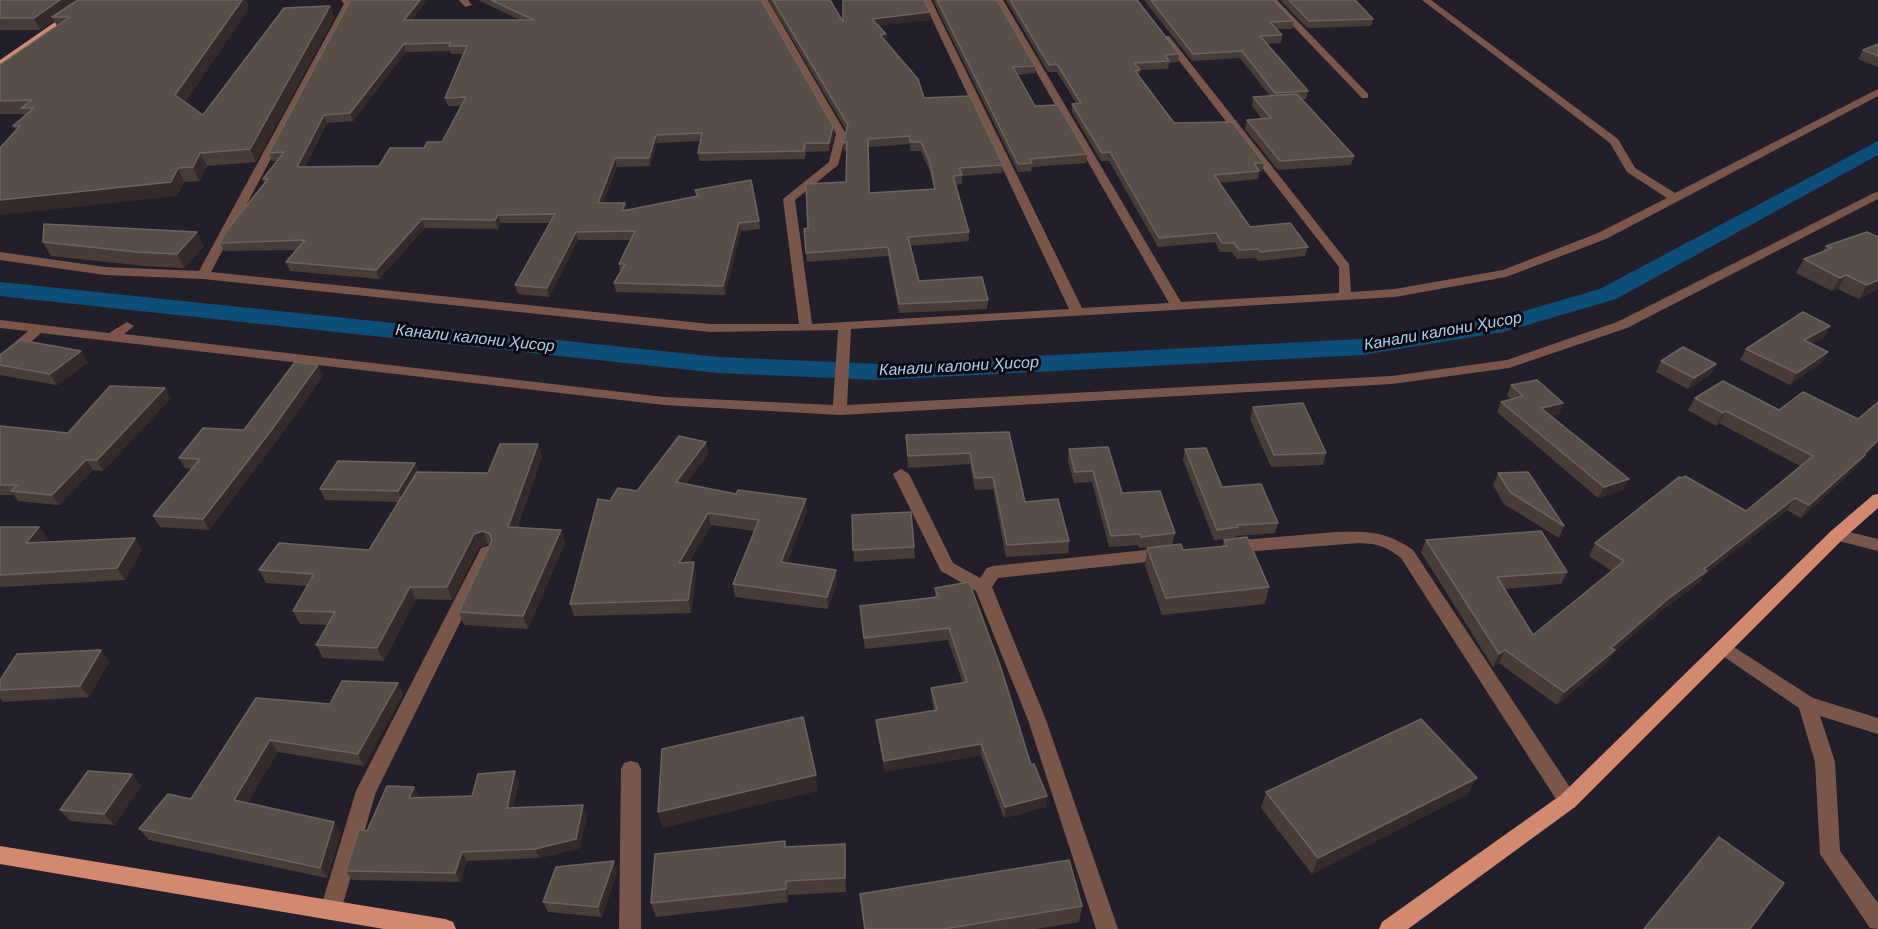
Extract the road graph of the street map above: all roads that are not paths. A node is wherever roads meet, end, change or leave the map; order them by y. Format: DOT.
graph roads {
  1 [pos="93,0"];
  2 [pos="764,0"];
  3 [pos="927,0"];
  4 [pos="999,0"];
  5 [pos="1272,0"];
  6 [pos="1426,0"];
  7 [pos="351,1"];
  8 [pos="1158,28"];
  9 [pos="0,64"];
  10 [pos="1878,92"];
  11 [pos="1365,96"];
  12 [pos="1878,195"];
  13 [pos="1673,197"];
  14 [pos="0,256"];
  15 [pos="203,275"];
  16 [pos="1345,296"];
  17 [pos="1178,307"];
  18 [pos="1077,311"];
  19 [pos="0,324"];
  20 [pos="127,326"];
  21 [pos="39,328"];
  22 [pos="806,328"];
  23 [pos="845,331"];
  24 [pos="112,337"];
  25 [pos="0,362"];
  26 [pos="841,404"];
  27 [pos="901,474"];
  28 [pos="1878,499"];
  29 [pos="1837,535"];
  30 [pos="1878,545"];
  31 [pos="1218,548"];
  32 [pos="487,552"];
  33 [pos="1182,552"];
  34 [pos="983,587"];
  35 [pos="1723,647"];
  36 [pos="1808,704"];
  37 [pos="1878,726"];
  38 [pos="631,769"];
  39 [pos="1568,801"];
  40 [pos="0,855"];
  41 [pos="331,910"];
  42 [pos="1878,921"];
  43 [pos="445,929"];
  44 [pos="630,929"];
  45 [pos="1107,929"];
  46 [pos="1390,929"];
  1 -- 9 [label="main road"];
  2 -- 22 [label="street"];
  3 -- 18 [label="street"];
  4 -- 17 [label="street"];
  5 -- 11 [label="street"];
  6 -- 13 [label="street"];
  7 -- 15 [label="street"];
  8 -- 16 [label="street"];
  10 -- 13 [label="street"];
  12 -- 26 [label="street"];
  13 -- 16 [label="street"];
  14 -- 15 [label="street"];
  15 -- 22 [label="street"];
  16 -- 17 [label="street"];
  17 -- 18 [label="street"];
  18 -- 23 [label="street"];
  19 -- 21 [label="street"];
  20 -- 24 [label="street"];
  21 -- 24 [label="street"];
  21 -- 25 [label="street"];
  22 -- 23 [label="street"];
  23 -- 26 [label="street"];
  24 -- 26 [label="street"];
  27 -- 34 [label="street"];
  28 -- 29 [label="main road"];
  29 -- 30 [label="street"];
  29 -- 35 [label="main road"];
  31 -- 39 [label="street"];
  32 -- 41 [label="street"];
  33 -- 34 [label="street"];
  34 -- 45 [label="street"];
  35 -- 36 [label="street"];
  35 -- 39 [label="main road"];
  36 -- 37 [label="street"];
  36 -- 42 [label="street"];
  38 -- 44 [label="street"];
  39 -- 46 [label="main road"];
  40 -- 41 [label="main road"];
  41 -- 43 [label="main road"];
}
